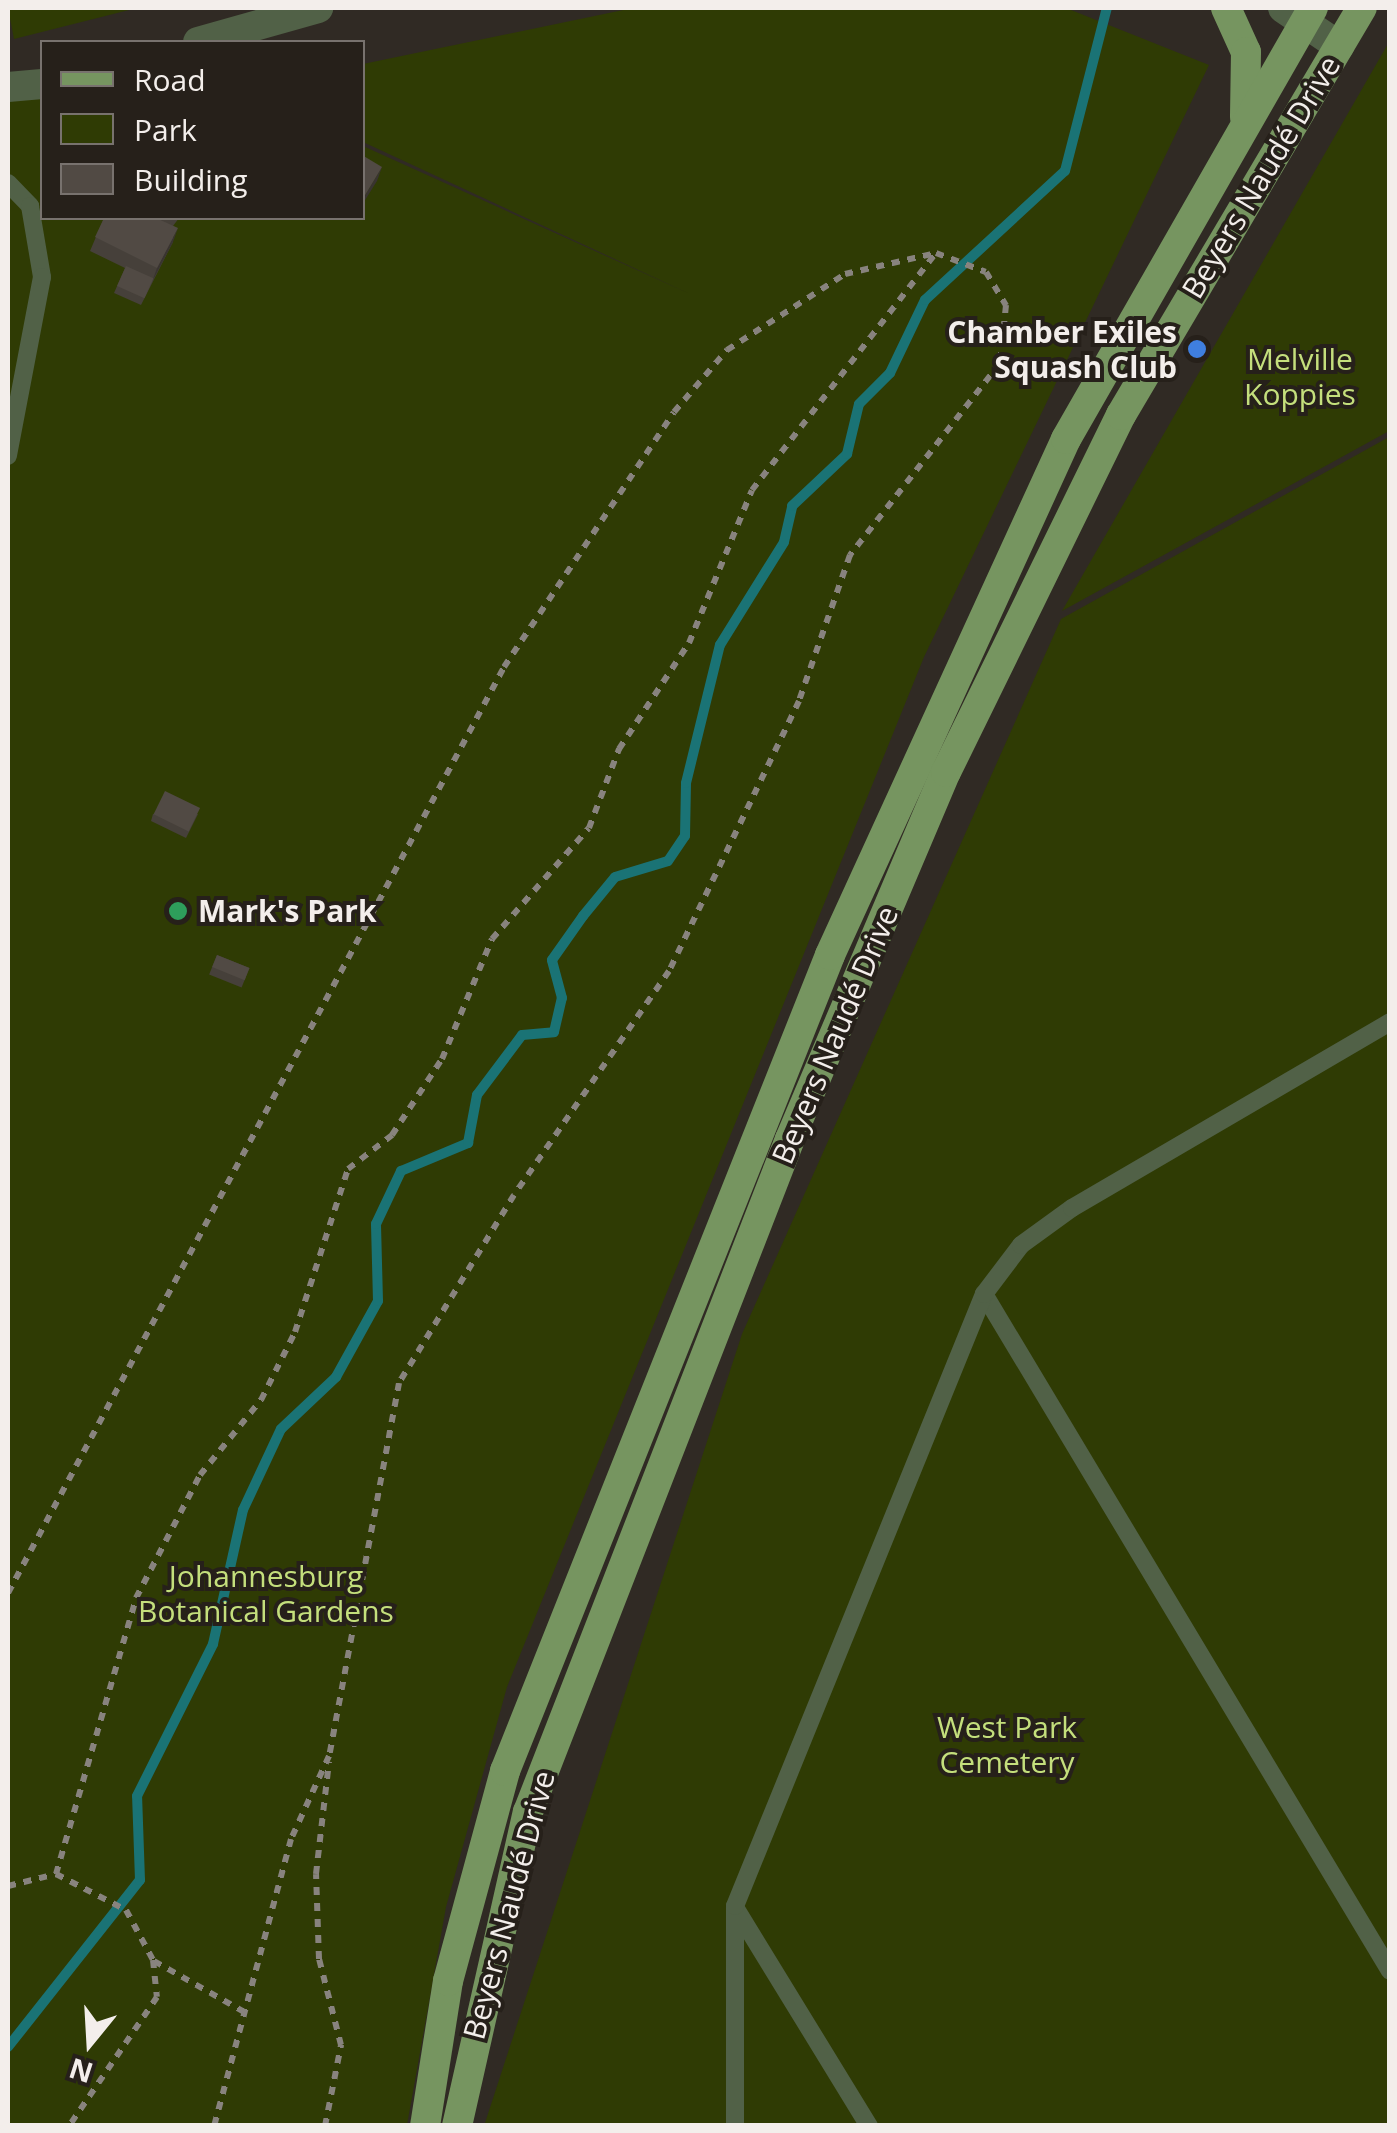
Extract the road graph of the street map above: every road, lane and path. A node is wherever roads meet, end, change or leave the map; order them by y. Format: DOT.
graph roads {
  1 [pos="318,8"];
  2 [pos="1226,8"];
  3 [pos="1362,8"];
  4 [pos="1299,13"];
  5 [pos="205,40"];
  6 [pos="1339,46"];
  7 [pos="40,84"];
  8 [pos="8,87"];
  9 [pos="1244,125"];
  10 [pos="8,183"];
  11 [pos="936,253"];
  12 [pos="8,456"];
  13 [pos="1390,1022"];
  14 [pos="984,1294"];
  15 [pos="8,1593"];
  16 [pos="329,1756"];
  17 [pos="56,1874"];
  18 [pos="8,1886"];
  19 [pos="735,1906"];
  20 [pos="154,1960"];
  21 [pos="1390,1971"];
  22 [pos="244,2012"];
  23 [pos="69,2126"];
  24 [pos="214,2126"];
  25 [pos="325,2126"];
  26 [pos="425,2126"];
  27 [pos="457,2126"];
  28 [pos="735,2126"];
  29 [pos="870,2126"];
  1 -- 5 [label="street"];
  2 -- 9 [label="main road"];
  3 -- 6 [label="main road, Beyers Naudé Drive"];
  4 -- 6 [label="street"];
  4 -- 9 [label="main road, Beyers Naudé Drive"];
  6 -- 27 [label="main road, Beyers Naudé Drive"];
  7 -- 8 [label="street"];
  9 -- 26 [label="main road, Beyers Naudé Drive"];
  10 -- 12 [label="lane"];
  11 -- 15 [label="path"];
  11 -- 16 [label="path"];
  11 -- 17 [label="path"];
  13 -- 14 [label="lane"];
  14 -- 19 [label="lane"];
  14 -- 21 [label="lane"];
  16 -- 22 [label="path"];
  16 -- 25 [label="path"];
  17 -- 18 [label="path"];
  17 -- 20 [label="path"];
  19 -- 28 [label="lane"];
  19 -- 29 [label="lane"];
  20 -- 22 [label="path"];
  20 -- 23 [label="path"];
  22 -- 24 [label="path"];
}
